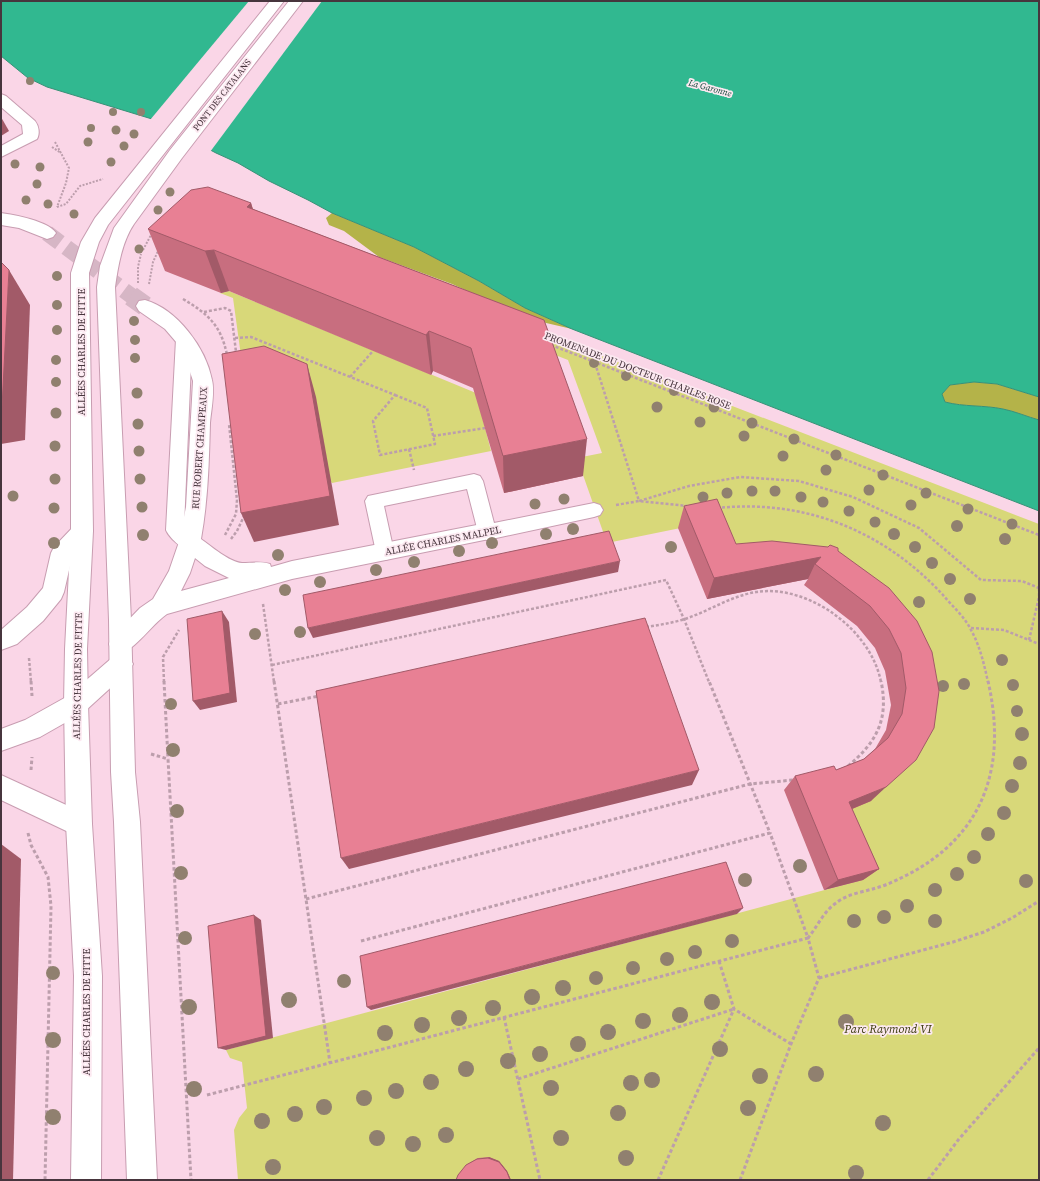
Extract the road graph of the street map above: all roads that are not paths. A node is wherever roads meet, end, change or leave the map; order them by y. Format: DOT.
graph roads {
  1 [pos="277,1"];
  2 [pos="296,1"];
  3 [pos="1,99"];
  4 [pos="1,152"];
  5 [pos="139,188"];
  6 [pos="1,219"];
  7 [pos="46,233"];
  8 [pos="145,306"];
  9 [pos="594,510"];
  10 [pos="82,532"];
  11 [pos="487,532"];
  12 [pos="190,542"];
  13 [pos="385,552"];
  14 [pos="292,570"];
  15 [pos="161,606"];
  16 [pos="1,640"];
  17 [pos="120,654"];
  18 [pos="76,704"];
  19 [pos="1,740"];
  20 [pos="1,787"];
  21 [pos="79,824"];
  22 [pos="86,1180"];
  23 [pos="142,1180"];
  1 -- 5 [label="main road, PONT DES CATALANS"];
  2 -- 5 [label="main road, PONT DES CATALANS"];
  3 -- 4 [label="main road"];
  5 -- 10 [label="main road, ALLÉES CHARLES DE FITTE"];
  5 -- 17 [label="main road"];
  6 -- 7 [label="main road"];
  8 -- 12 [label="main road, RUE ROBERT CHAMPEAUX"];
  9 -- 11 [label="lane, ALLÉE CHARLES MALPEL"];
  10 -- 16 [label="main road"];
  10 -- 18 [label="main road, ALLÉES CHARLES DE FITTE"];
  11 -- 13 [label="main road, ALLÉE CHARLES MALPEL"];
  11 -- 13 [label="lane"];
  12 -- 14 [label="main road, ALLÉE CHARLES MALPEL"];
  12 -- 15 [label="main road, RUE ROBERT CHAMPEAUX"];
  13 -- 14 [label="main road, ALLÉE CHARLES MALPEL"];
  14 -- 15 [label="main road, ALLÉE CHARLES MALPEL"];
  15 -- 17 [label="main road, ALLÉE CHARLES MALPEL"];
  17 -- 18 [label="main road, ALLÉE CHARLES MALPEL"];
  17 -- 23 [label="main road"];
  18 -- 19 [label="main road, ALLÉE CHARLES MALPEL"];
  18 -- 21 [label="main road, ALLÉES CHARLES DE FITTE"];
  20 -- 21 [label="main road"];
  21 -- 22 [label="main road, ALLÉES CHARLES DE FITTE"];
}
